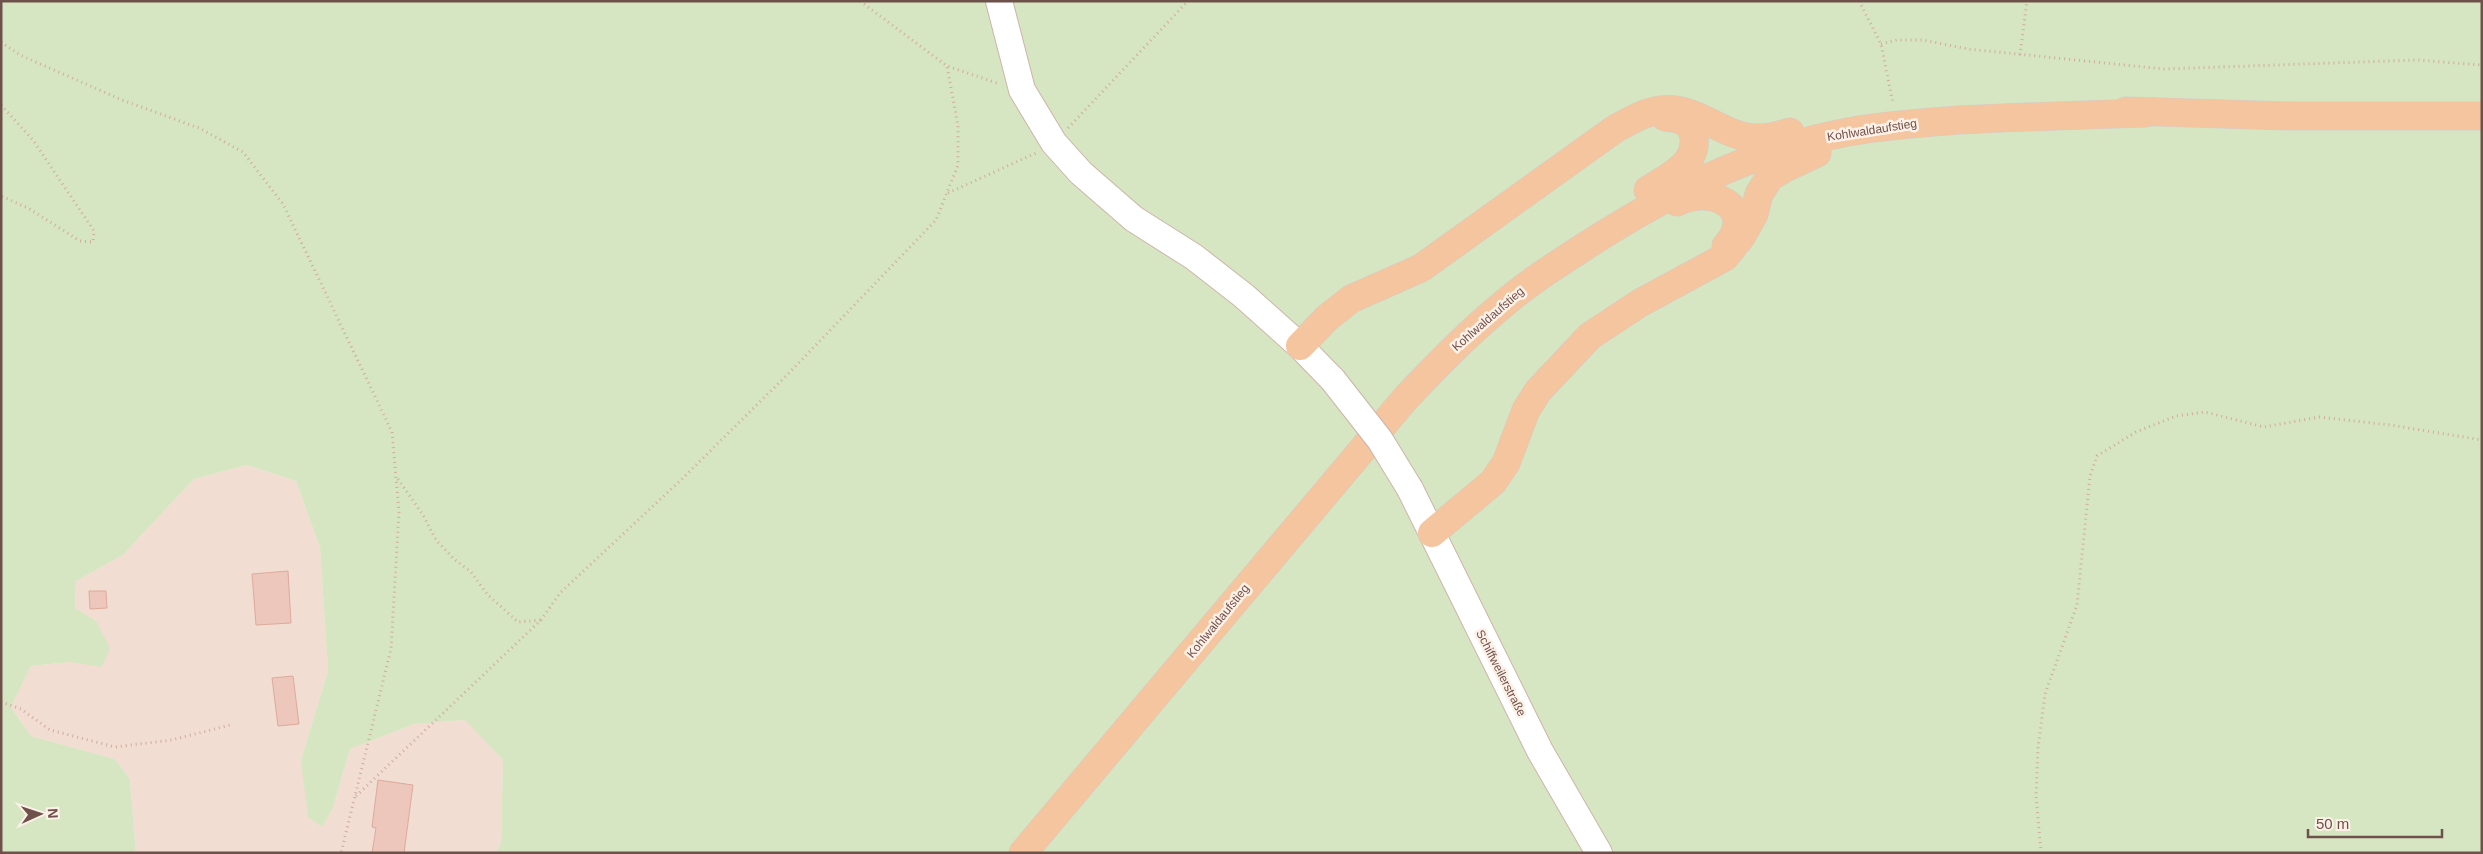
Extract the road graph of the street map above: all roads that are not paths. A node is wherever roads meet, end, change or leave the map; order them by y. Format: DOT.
graph roads {
  1 [pos="999,1"];
  2 [pos="2144,113"];
  3 [pos="2482,116"];
  4 [pos="2015,117"];
  5 [pos="1615,129"];
  6 [pos="1570,256"];
  7 [pos="1678,283"];
  8 [pos="1500,306"];
  9 [pos="1300,346"];
  10 [pos="1432,533"];
  11 [pos="1023,853"];
  12 [pos="1599,853"];
  1 -- 9 [label="street, Schiffweilerstraße"];
  2 -- 3 [label="main road"];
  2 -- 4 [label="main road, Kohlwaldaufstieg"];
  2 -- 5 [label="main road"];
  4 -- 6 [label="main road, Kohlwaldaufstieg"];
  4 -- 7 [label="main road"];
  5 -- 8 [label="main road"];
  5 -- 9 [label="main road"];
  6 -- 7 [label="main road"];
  6 -- 8 [label="main road, Kohlwaldaufstieg"];
  7 -- 10 [label="main road"];
  8 -- 11 [label="main road, Kohlwaldaufstieg"];
  9 -- 10 [label="street, Schiffweilerstraße, bridge"];
  10 -- 12 [label="street, Schiffweilerstraße"];
}
